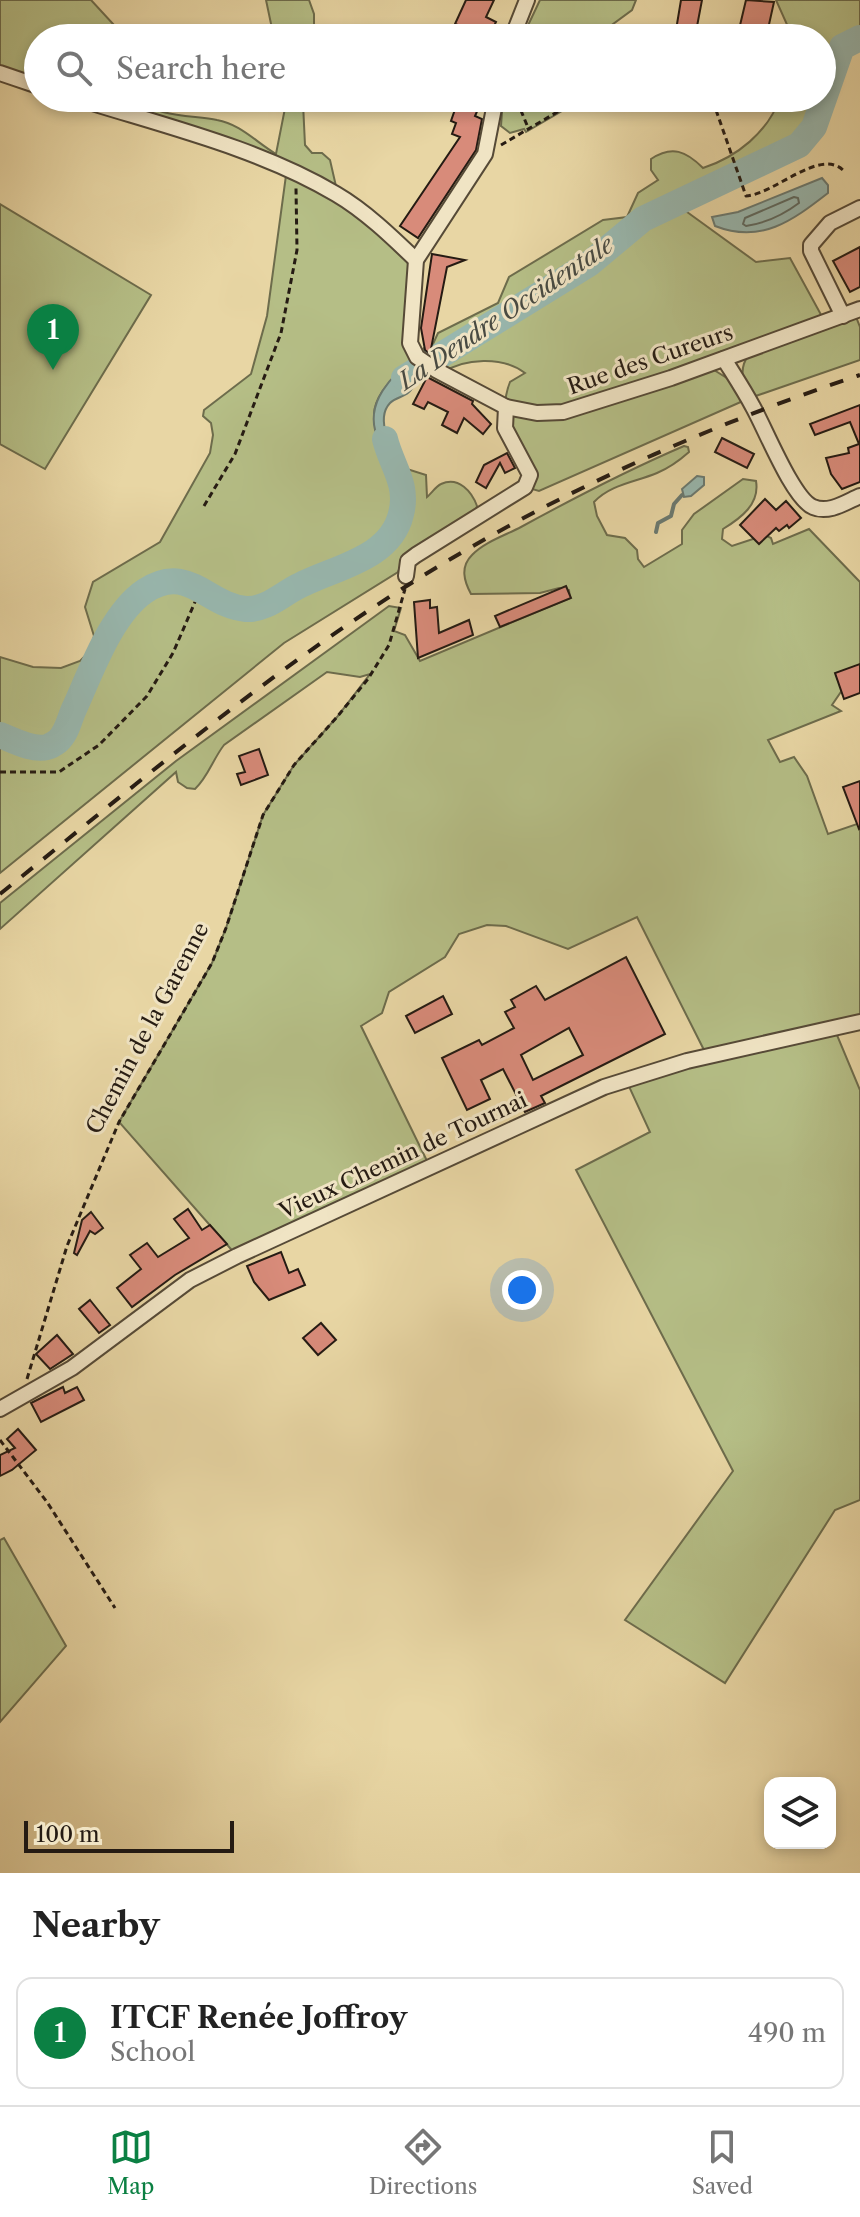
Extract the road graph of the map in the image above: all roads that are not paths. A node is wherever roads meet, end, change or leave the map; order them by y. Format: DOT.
graph roads {
  1 [pos="527,0"];
  2 [pos="518,24"];
  3 [pos="0,73"];
  4 [pos="24,81"];
  5 [pos="119,112"];
  6 [pos="493,112"];
  7 [pos="860,208"];
  8 [pos="416,260"];
  9 [pos="860,309"];
  10 [pos="843,316"];
  11 [pos="724,359"];
  12 [pos="506,407"];
  13 [pos="860,496"];
  14 [pos="406,576"];
  15 [pos="860,1022"];
  16 [pos="0,1409"];
  1 -- 2 [label="street"];
  3 -- 4 [label="street"];
  5 -- 8 [label="street"];
  6 -- 8 [label="street"];
  7 -- 10 [label="street"];
  8 -- 12 [label="street, Rue des Cureurs"];
  9 -- 10 [label="street, Rue des Cureurs"];
  10 -- 11 [label="street, Rue des Cureurs"];
  11 -- 12 [label="street, Rue des Cureurs"];
  11 -- 13 [label="street"];
  12 -- 14 [label="street"];
  15 -- 16 [label="street, Vieux Chemin de Tournai"];
}
